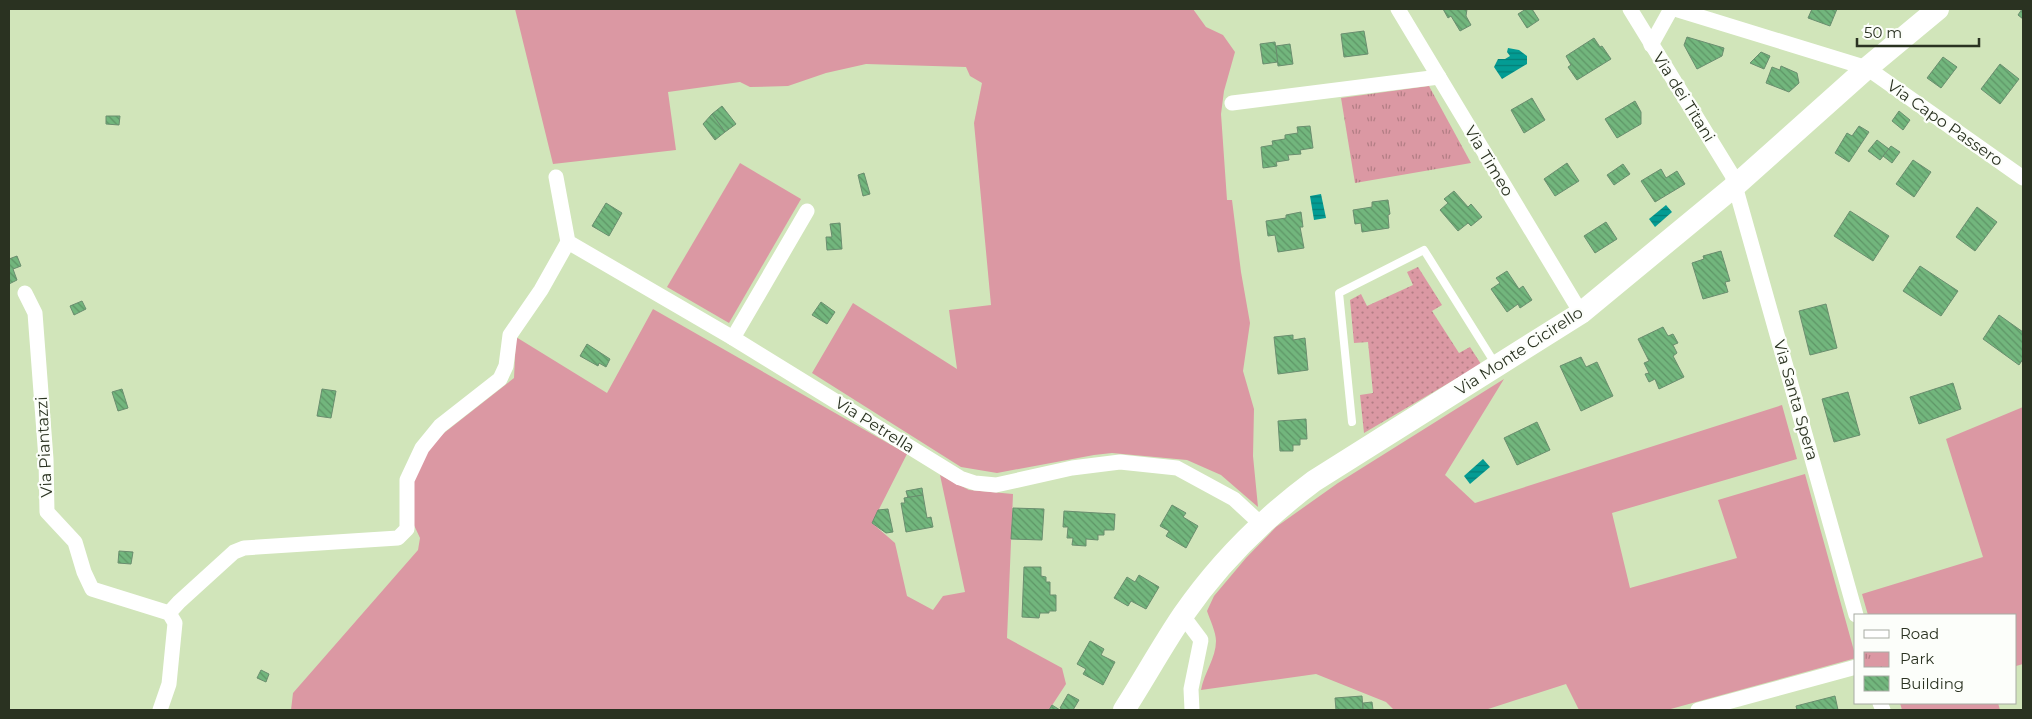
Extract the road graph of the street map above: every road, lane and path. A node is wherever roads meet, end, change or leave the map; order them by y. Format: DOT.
graph roads {
  1 [pos="1398,9"];
  2 [pos="1630,9"];
  3 [pos="1673,9"];
  4 [pos="1938,9"];
  5 [pos="1652,45"];
  6 [pos="1867,68"];
  7 [pos="1438,77"];
  8 [pos="1232,103"];
  9 [pos="556,177"];
  10 [pos="2023,178"];
  11 [pos="1736,185"];
  12 [pos="807,212"];
  13 [pos="568,242"];
  14 [pos="25,293"];
  15 [pos="1581,312"];
  16 [pos="733,338"];
  17 [pos="1497,366"];
  18 [pos="1352,422"];
  19 [pos="1261,524"];
  20 [pos="169,613"];
  21 [pos="1856,614"];
  22 [pos="1183,616"];
  23 [pos="1854,668"];
  24 [pos="160,710"];
  25 [pos="1124,710"];
  26 [pos="1192,710"];
  27 [pos="1698,710"];
  1 -- 7 [label="street, Via Timeo"];
  2 -- 5 [label="street, Via dei Titani"];
  3 -- 5 [label="street"];
  3 -- 6 [label="street, Via Capo Passero"];
  4 -- 6 [label="street, Via Monte Cicirello"];
  5 -- 11 [label="street, Via dei Titani"];
  6 -- 10 [label="street, Via Capo Passero"];
  6 -- 11 [label="street, Via Monte Cicirello"];
  7 -- 8 [label="street"];
  7 -- 15 [label="street, Via Timeo"];
  9 -- 13 [label="street"];
  11 -- 15 [label="street, Via Monte Cicirello"];
  11 -- 21 [label="street, Via Santa Spera"];
  12 -- 16 [label="street"];
  13 -- 16 [label="street, Via Petrella"];
  13 -- 20 [label="street"];
  14 -- 20 [label="street, Via Piantazzi"];
  15 -- 17 [label="street, Via Monte Cicirello"];
  16 -- 19 [label="street, Via Petrella"];
  17 -- 18 [label="lane"];
  17 -- 19 [label="street, Via Monte Cicirello"];
  19 -- 22 [label="street, Via Monte Cicirello"];
  20 -- 24 [label="street"];
  22 -- 25 [label="street, Via Monte Cicirello"];
  22 -- 26 [label="street"];
  23 -- 27 [label="street"];
}
